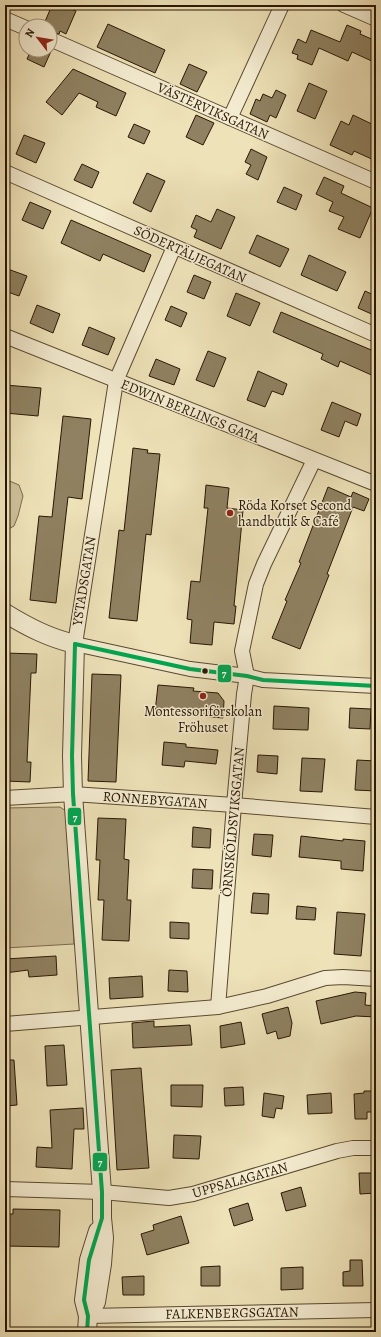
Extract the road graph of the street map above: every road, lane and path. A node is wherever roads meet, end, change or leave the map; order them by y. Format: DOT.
graph roads {
  1 [pos="282,5"];
  2 [pos="344,5"];
  3 [pos="5,19"];
  4 [pos="376,19"];
  5 [pos="18,25"];
  6 [pos="58,43"];
  7 [pos="230,118"];
  8 [pos="5,172"];
  9 [pos="376,182"];
  10 [pos="174,247"];
  11 [pos="376,335"];
  12 [pos="5,336"];
  13 [pos="116,381"];
  14 [pos="314,460"];
  15 [pos="376,484"];
  16 [pos="5,614"];
  17 [pos="75,644"];
  18 [pos="247,676"];
  19 [pos="376,686"];
  20 [pos="73,794"];
  21 [pos="5,798"];
  22 [pos="234,805"];
  23 [pos="376,818"];
  24 [pos="376,979"];
  25 [pos="218,1007"];
  26 [pos="89,1017"];
  27 [pos="5,1024"];
  28 [pos="376,1148"];
  29 [pos="5,1189"];
  30 [pos="102,1192"];
  31 [pos="376,1310"];
  32 [pos="88,1324"];
  1 -- 7 [label="street"];
  2 -- 4 [label="street"];
  3 -- 5 [label="street"];
  6 -- 7 [label="street, VÄSTERVIKSGATAN"];
  7 -- 9 [label="street, VÄSTERVIKSGATAN"];
  8 -- 10 [label="street, SÖDERTÄLJEGATAN"];
  10 -- 11 [label="street, SÖDERTÄLJEGATAN"];
  10 -- 13 [label="street, YSTADSGATAN"];
  12 -- 13 [label="street, EDWIN BERLINGS GATA"];
  13 -- 14 [label="street, EDWIN BERLINGS GATA"];
  13 -- 17 [label="street, YSTADSGATAN"];
  14 -- 15 [label="street, EDWIN BERLINGS GATA"];
  14 -- 18 [label="street, ÖRNSKÖLDSVIKSGATAN"];
  16 -- 17 [label="street"];
  17 -- 18 [label="street"];
  17 -- 20 [label="street, YSTADSGATAN"];
  18 -- 19 [label="street"];
  18 -- 22 [label="street, ÖRNSKÖLDSVIKSGATAN"];
  20 -- 21 [label="street, RONNEBYGATAN"];
  20 -- 22 [label="street, RONNEBYGATAN"];
  20 -- 26 [label="street, YSTADSGATAN"];
  22 -- 23 [label="street, RONNEBYGATAN"];
  22 -- 25 [label="street, ÖRNSKÖLDSVIKSGATAN"];
  24 -- 25 [label="street"];
  25 -- 26 [label="street"];
  26 -- 27 [label="street"];
  26 -- 30 [label="street, YSTADSGATAN"];
  28 -- 30 [label="street, UPPSALAGATAN"];
  29 -- 30 [label="street, UPPSALAGATAN"];
  30 -- 32 [label="street, YSTADSGATAN"];
  31 -- 32 [label="street, FALKENBERGSGATAN"];
}
